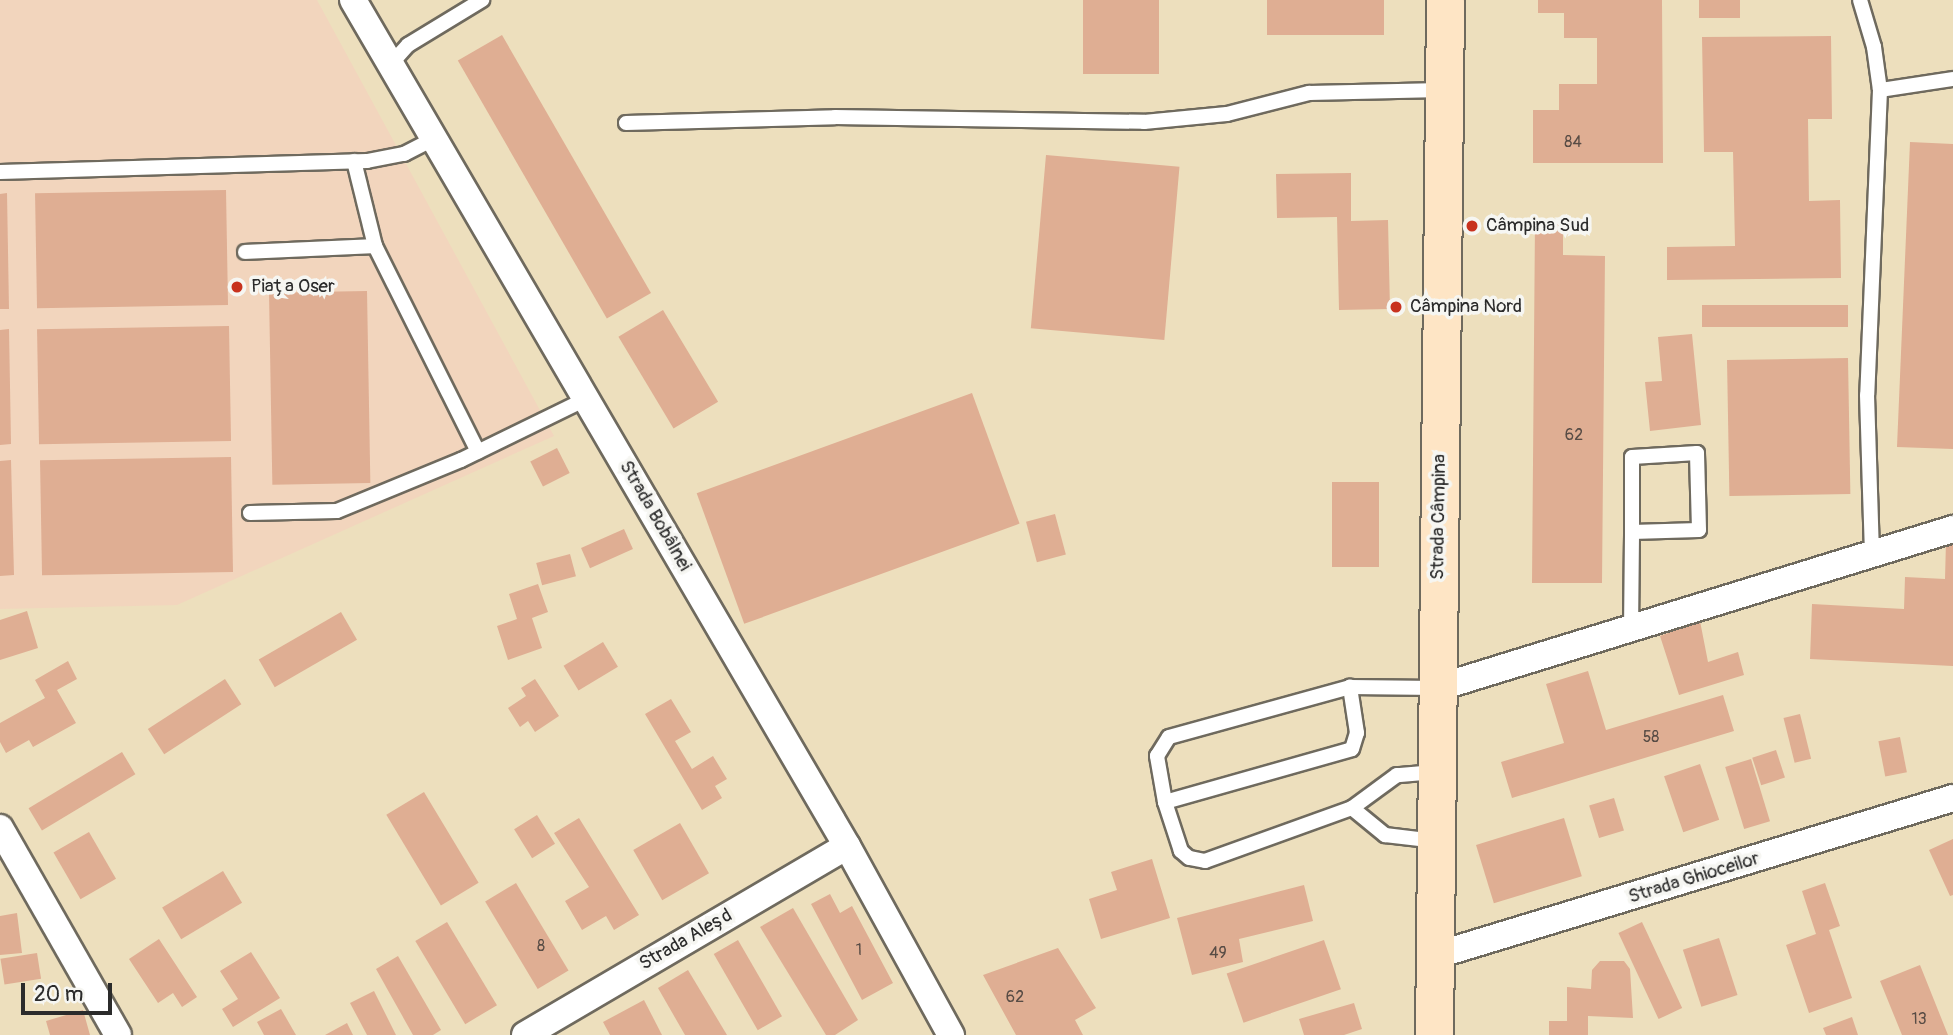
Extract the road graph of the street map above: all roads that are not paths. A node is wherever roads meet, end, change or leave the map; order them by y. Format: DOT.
graph roads {
  1 [pos="353,0"];
  2 [pos="480,0"];
  3 [pos="1445,0"];
  4 [pos="1860,0"];
  5 [pos="390,65"];
  6 [pos="1953,79"];
  7 [pos="1444,90"];
  8 [pos="1880,90"];
  9 [pos="626,123"];
  10 [pos="435,138"];
  11 [pos="354,161"];
  12 [pos="0,172"];
  13 [pos="375,246"];
  14 [pos="245,252"];
  15 [pos="586,399"];
  16 [pos="478,452"];
  17 [pos="250,513"];
  18 [pos="1953,529"];
  19 [pos="1632,533"];
  20 [pos="1872,555"];
  21 [pos="1631,631"];
  22 [pos="1350,687"];
  23 [pos="1437,688"];
  24 [pos="1435,772"];
  25 [pos="1953,798"];
  26 [pos="1166,803"];
  27 [pos="1352,808"];
  28 [pos="0,828"];
  29 [pos="1435,841"];
  30 [pos="847,846"];
  31 [pos="1434,956"];
  32 [pos="118,1035"];
  33 [pos="525,1035"];
  34 [pos="951,1035"];
  35 [pos="1434,1035"];
  1 -- 5 [label="street, Strada Bobâlnei"];
  2 -- 5 [label="lane"];
  3 -- 7 [label="main road, Strada Câmpina"];
  4 -- 8 [label="lane"];
  5 -- 10 [label="street, Strada Bobâlnei"];
  6 -- 8 [label="lane"];
  7 -- 9 [label="lane"];
  7 -- 23 [label="main road, Strada Câmpina"];
  8 -- 20 [label="lane"];
  10 -- 11 [label="lane"];
  10 -- 15 [label="street, Strada Bobâlnei"];
  11 -- 12 [label="lane"];
  11 -- 13 [label="lane"];
  13 -- 14 [label="lane"];
  13 -- 16 [label="lane"];
  15 -- 16 [label="lane"];
  15 -- 30 [label="street, Strada Bobâlnei"];
  16 -- 17 [label="lane"];
  18 -- 20 [label="street"];
  19 -- 19 [label="lane"];
  19 -- 21 [label="lane"];
  20 -- 21 [label="street"];
  21 -- 23 [label="street"];
  22 -- 23 [label="lane"];
  22 -- 26 [label="lane"];
  22 -- 26 [label="lane"];
  23 -- 24 [label="main road, Strada Câmpina"];
  24 -- 27 [label="lane"];
  24 -- 29 [label="main road, Strada Câmpina"];
  25 -- 31 [label="street, Strada Ghioceilor"];
  26 -- 27 [label="lane"];
  27 -- 29 [label="lane"];
  28 -- 32 [label="street"];
  29 -- 31 [label="main road, Strada Câmpina"];
  30 -- 33 [label="street, Strada Aleșd"];
  30 -- 34 [label="street, Strada Bobâlnei"];
  31 -- 35 [label="main road, Strada Câmpina"];
}
